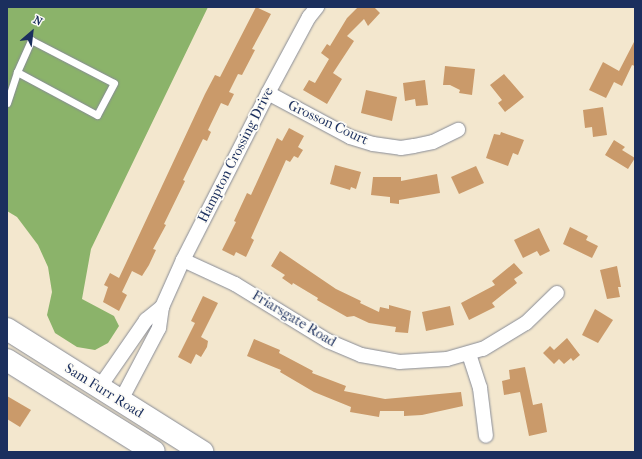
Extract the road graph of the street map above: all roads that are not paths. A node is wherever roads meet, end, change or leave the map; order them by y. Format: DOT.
graph roads {
  1 [pos="317,7"];
  2 [pos="17,72"];
  3 [pos="268,93"];
  4 [pos="7,103"];
  5 [pos="458,130"];
  6 [pos="183,260"];
  7 [pos="557,293"];
  8 [pos="162,307"];
  9 [pos="7,329"];
  10 [pos="7,345"];
  11 [pos="469,354"];
  12 [pos="7,360"];
  13 [pos="99,388"];
  14 [pos="120,402"];
  15 [pos="486,436"];
  16 [pos="199,450"];
  17 [pos="154,452"];
  1 -- 3 [label="street, Hampton Crossing Drive"];
  2 -- 2 [label="lane"];
  2 -- 4 [label="lane"];
  3 -- 5 [label="street, Grosson Court"];
  3 -- 6 [label="street, Hampton Crossing Drive"];
  6 -- 8 [label="street, Hampton Crossing Drive"];
  6 -- 11 [label="street, Friarsgate Road"];
  7 -- 11 [label="street, Friarsgate Road"];
  8 -- 13 [label="street, Hampton Crossing Drive"];
  8 -- 14 [label="street, Hampton Crossing Drive"];
  9 -- 13 [label="main road, Sam Furr Road"];
  10 -- 16 [label="main road"];
  11 -- 15 [label="street"];
  12 -- 17 [label="main road, Sam Furr Road"];
  13 -- 14 [label="main road, Sam Furr Road"];
  14 -- 16 [label="main road, Sam Furr Road"];
}
